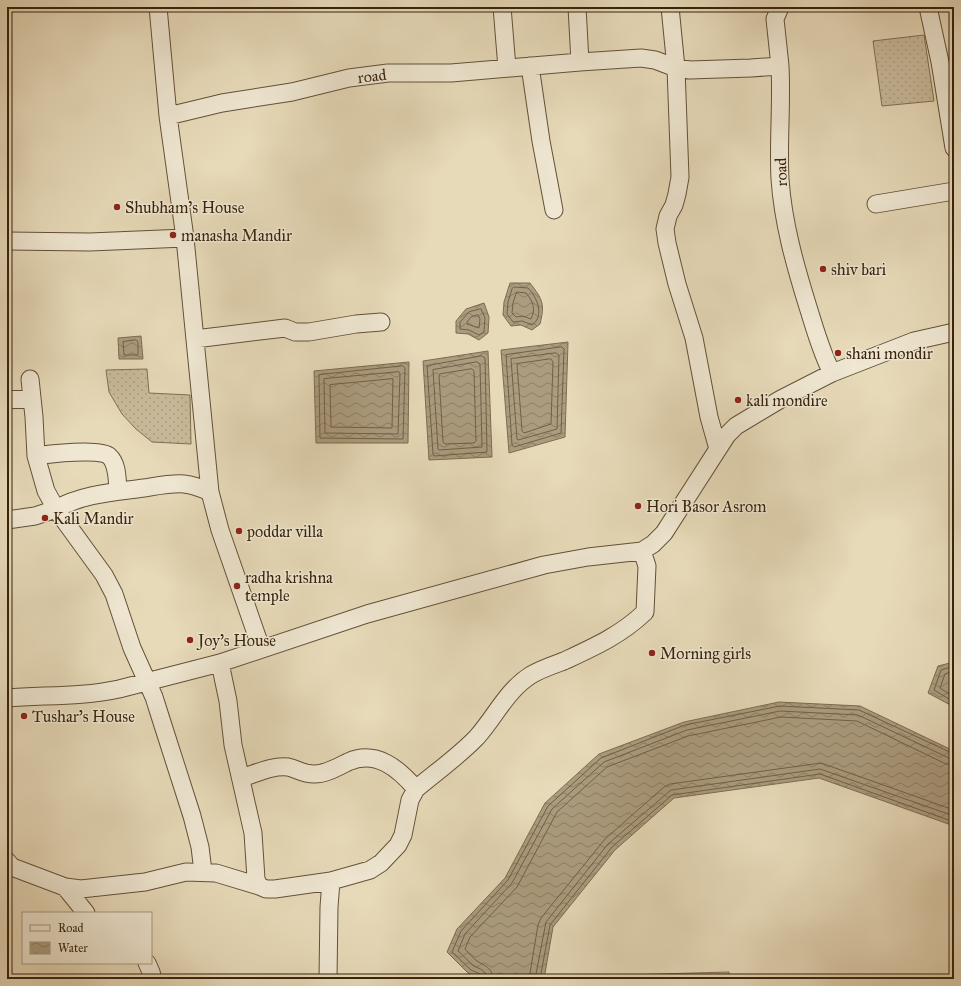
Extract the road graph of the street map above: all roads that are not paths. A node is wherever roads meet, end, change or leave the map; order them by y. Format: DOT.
graph roads {
  1 [pos="158,7"];
  2 [pos="502,7"];
  3 [pos="577,7"];
  4 [pos="670,7"];
  5 [pos="780,7"];
  6 [pos="928,7"];
  7 [pos="580,62"];
  8 [pos="530,66"];
  9 [pos="780,66"];
  10 [pos="507,68"];
  11 [pos="676,68"];
  12 [pos="168,116"];
  13 [pos="954,148"];
  14 [pos="954,191"];
  15 [pos="876,204"];
  16 [pos="554,210"];
  17 [pos="185,238"];
  18 [pos="7,240"];
  19 [pos="381,322"];
  20 [pos="954,332"];
  21 [pos="195,339"];
  22 [pos="832,373"];
  23 [pos="30,380"];
  24 [pos="32,398"];
  25 [pos="7,400"];
  26 [pos="718,449"];
  27 [pos="36,456"];
  28 [pos="118,491"];
  29 [pos="210,492"];
  30 [pos="56,509"];
  31 [pos="7,520"];
  32 [pos="642,551"];
  33 [pos="261,648"];
  34 [pos="220,663"];
  35 [pos="146,682"];
  36 [pos="7,698"];
  37 [pos="240,778"];
  38 [pos="416,789"];
  39 [pos="7,861"];
  40 [pos="203,872"];
  41 [pos="331,881"];
  42 [pos="259,886"];
  43 [pos="64,887"];
  44 [pos="85,912"];
  45 [pos="147,964"];
  46 [pos="153,979"];
  47 [pos="328,979"];
  1 -- 12 [label="street"];
  2 -- 10 [label="street"];
  3 -- 7 [label="street"];
  4 -- 11 [label="street"];
  5 -- 9 [label="street"];
  6 -- 13 [label="street"];
  7 -- 8 [label="street, road"];
  7 -- 11 [label="street, road"];
  8 -- 10 [label="street, road"];
  8 -- 16 [label="street"];
  9 -- 11 [label="street, road"];
  9 -- 22 [label="street, road"];
  10 -- 12 [label="street, road"];
  11 -- 26 [label="street"];
  12 -- 17 [label="street"];
  14 -- 15 [label="street"];
  17 -- 18 [label="street"];
  17 -- 21 [label="street"];
  19 -- 21 [label="street"];
  20 -- 22 [label="street"];
  21 -- 29 [label="street"];
  22 -- 26 [label="street"];
  23 -- 24 [label="street"];
  24 -- 25 [label="street"];
  24 -- 27 [label="street"];
  26 -- 32 [label="street"];
  27 -- 28 [label="street"];
  27 -- 30 [label="street"];
  28 -- 29 [label="street"];
  28 -- 30 [label="street"];
  29 -- 33 [label="street"];
  30 -- 31 [label="street"];
  30 -- 35 [label="street"];
  32 -- 33 [label="street"];
  32 -- 38 [label="street"];
  33 -- 34 [label="street"];
  34 -- 35 [label="street"];
  34 -- 37 [label="street"];
  35 -- 36 [label="street"];
  35 -- 40 [label="street"];
  37 -- 38 [label="street"];
  37 -- 42 [label="street"];
  38 -- 41 [label="street"];
  39 -- 43 [label="street"];
  40 -- 42 [label="street"];
  40 -- 43 [label="street"];
  41 -- 42 [label="street"];
  41 -- 47 [label="street"];
  43 -- 44 [label="street"];
  45 -- 46 [label="street"];
}
